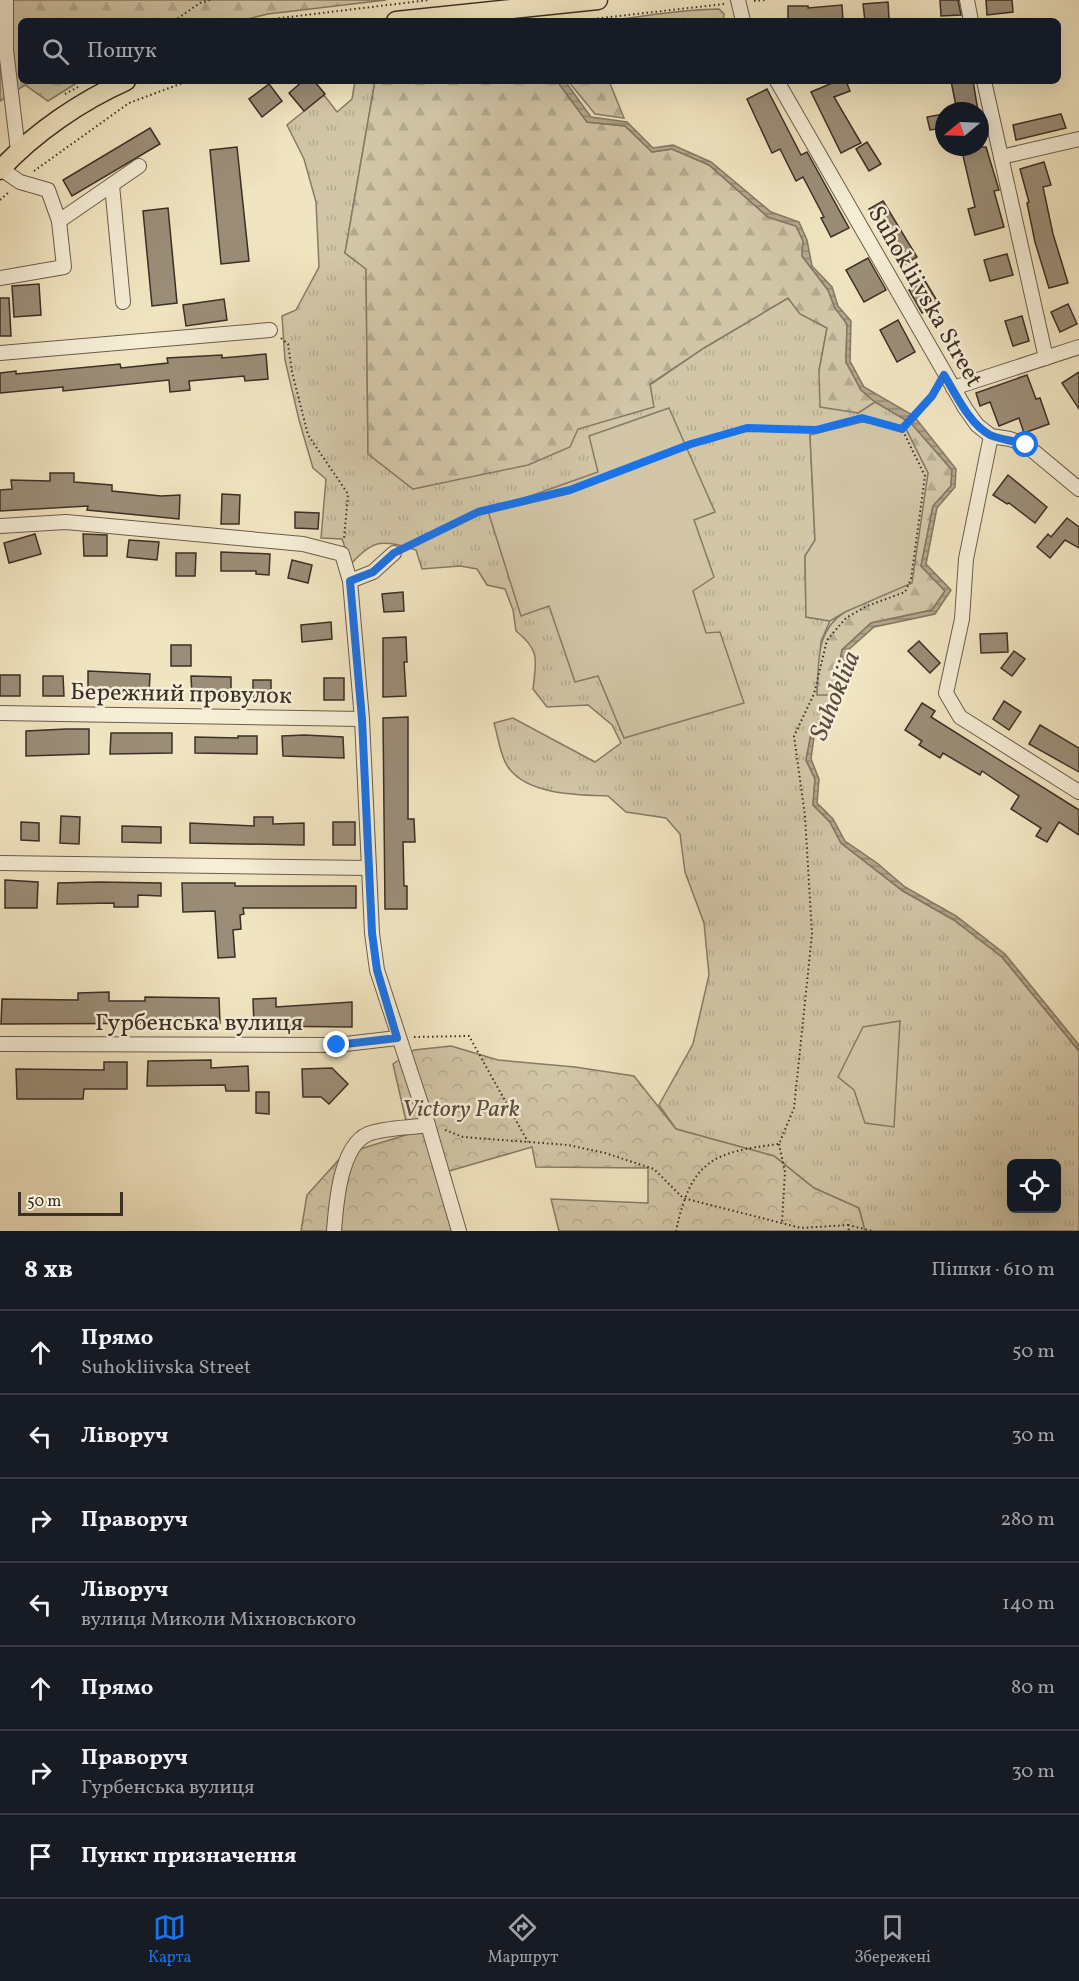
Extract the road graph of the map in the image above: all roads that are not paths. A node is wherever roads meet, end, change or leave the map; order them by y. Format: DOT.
graph roads {
  1 [pos="6,0"];
  2 [pos="598,0"];
  3 [pos="966,0"];
  4 [pos="738,1"];
  5 [pos="430,8"];
  6 [pos="404,18"];
  7 [pos="742,18"];
  8 [pos="970,18"];
  9 [pos="121,84"];
  10 [pos="779,84"];
  11 [pos="985,84"];
  12 [pos="1079,140"];
  13 [pos="18,150"];
  14 [pos="1001,157"];
  15 [pos="139,166"];
  16 [pos="0,169"];
  17 [pos="112,185"];
  18 [pos="59,221"];
  19 [pos="0,278"];
  20 [pos="123,302"];
  21 [pos="270,330"];
  22 [pos="1079,347"];
  23 [pos="0,353"];
  24 [pos="1046,357"];
  25 [pos="952,388"];
  26 [pos="991,436"];
  27 [pos="1079,489"];
  28 [pos="0,526"];
  29 [pos="394,553"];
  30 [pos="350,581"];
  31 [pos="0,713"];
  32 [pos="362,719"];
  33 [pos="1079,792"];
  34 [pos="0,863"];
  35 [pos="369,868"];
  36 [pos="397,1038"];
  37 [pos="0,1044"];
  38 [pos="428,1125"];
  39 [pos="334,1231"];
  40 [pos="459,1231"];
  1 -- 13 [label="street"];
  2 -- 5 [label="main road"];
  3 -- 8 [label="street"];
  4 -- 7 [label="street"];
  5 -- 6 [label="main road"];
  9 -- 13 [label="main road"];
  10 -- 25 [label="street, Suhokliivska Street"];
  11 -- 14 [label="street"];
  12 -- 14 [label="street"];
  13 -- 16 [label="main road"];
  14 -- 24 [label="street"];
  15 -- 17 [label="street"];
  16 -- 18 [label="street"];
  17 -- 18 [label="street"];
  17 -- 20 [label="street"];
  18 -- 19 [label="street"];
  21 -- 23 [label="street"];
  22 -- 24 [label="street"];
  24 -- 25 [label="street"];
  25 -- 26 [label="street, Suhokliivska Street"];
  26 -- 27 [label="street"];
  26 -- 33 [label="street"];
  28 -- 30 [label="street"];
  29 -- 30 [label="street"];
  30 -- 32 [label="street"];
  31 -- 32 [label="street, Бережний провулок"];
  32 -- 35 [label="street"];
  34 -- 35 [label="street"];
  35 -- 36 [label="street"];
  36 -- 37 [label="street, Гурбенська вулиця"];
  36 -- 38 [label="street"];
  38 -- 39 [label="street"];
  38 -- 40 [label="street"];
}
